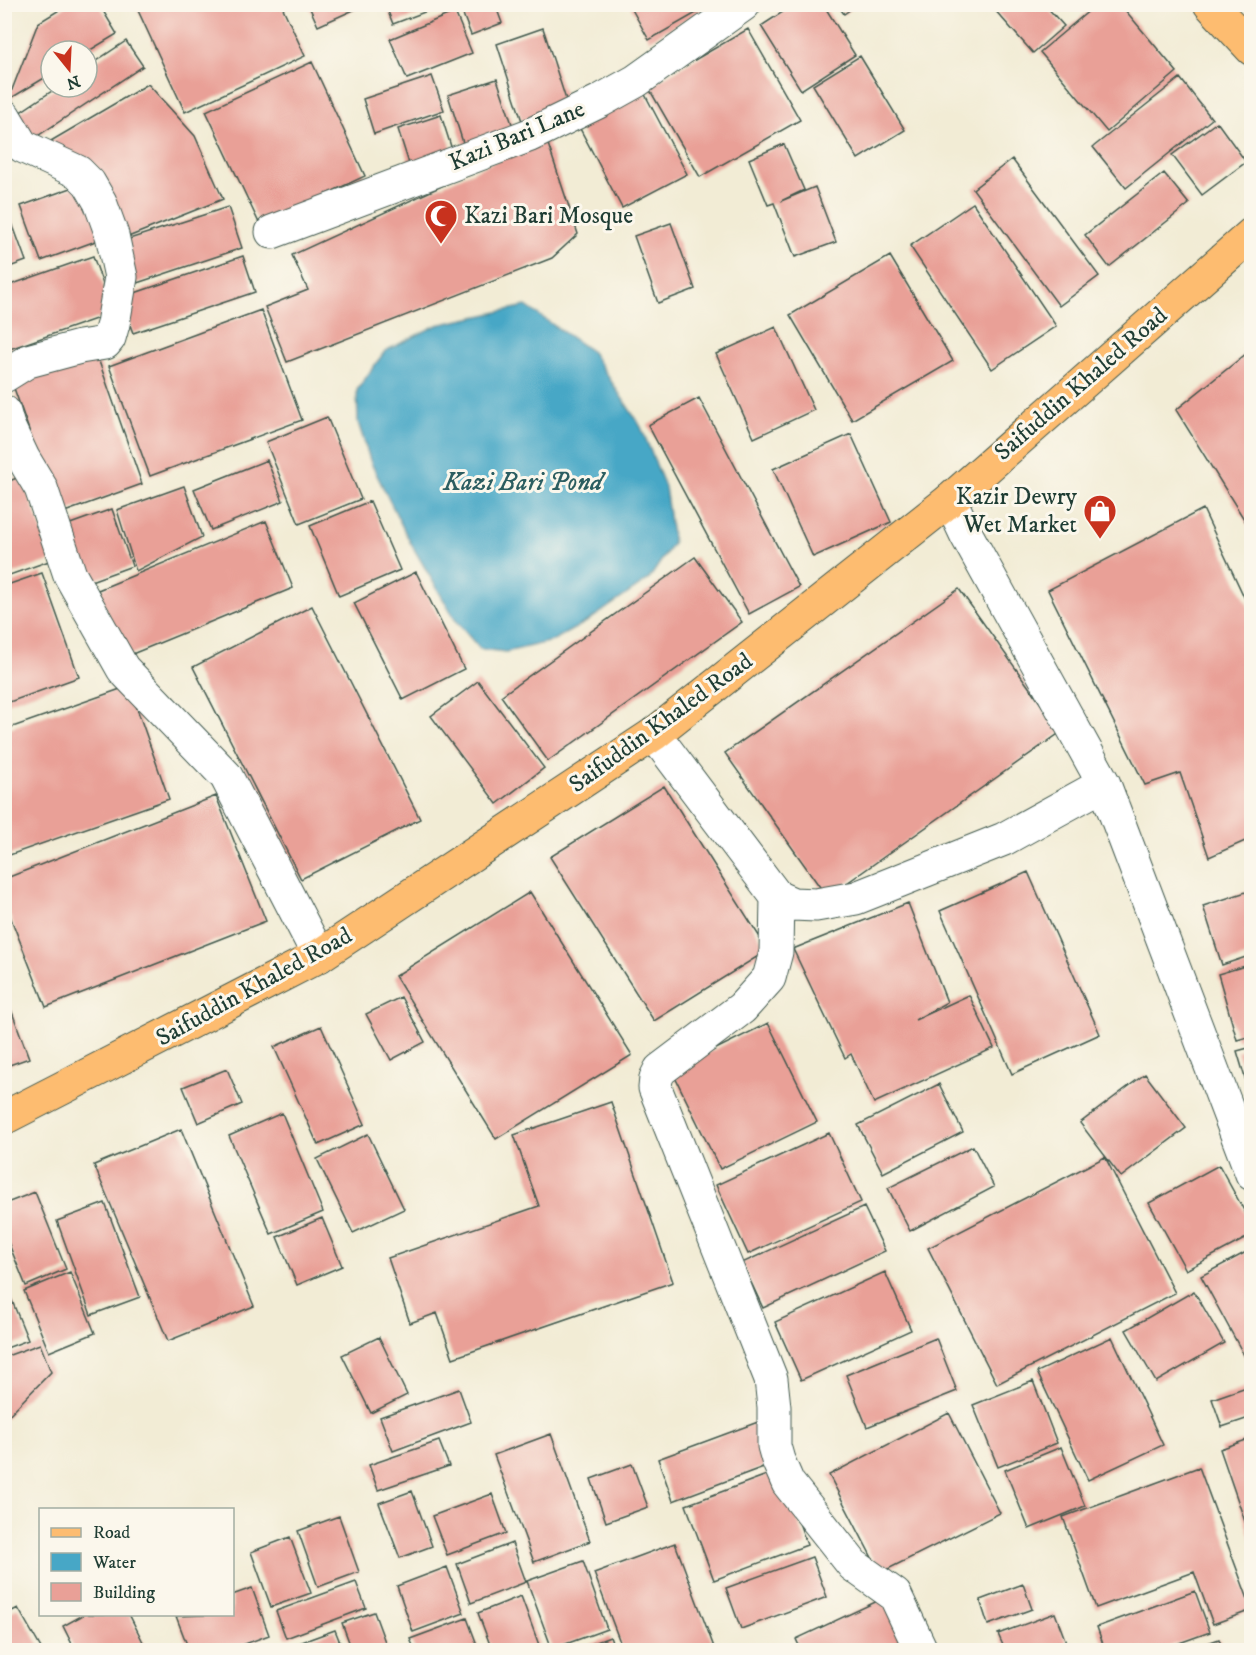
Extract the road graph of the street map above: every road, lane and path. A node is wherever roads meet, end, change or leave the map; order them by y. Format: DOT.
graph roads {
  1 [pos="744,4"];
  2 [pos="1210,4"];
  3 [pos="1251,49"];
  4 [pos="4,117"];
  5 [pos="272,232"];
  6 [pos="1251,234"];
  7 [pos="4,376"];
  8 [pos="4,412"];
  9 [pos="950,500"];
  10 [pos="654,734"];
  11 [pos="1104,784"];
  12 [pos="777,897"];
  13 [pos="319,956"];
  14 [pos="4,1118"];
  15 [pos="1251,1174"];
  16 [pos="921,1650"];
  1 -- 5 [label="street, Kazi Bari Lane"];
  2 -- 3 [label="main road"];
  4 -- 7 [label="street"];
  6 -- 9 [label="main road, Saifuddin Khaled Road"];
  8 -- 13 [label="street"];
  9 -- 10 [label="main road, Saifuddin Khaled Road"];
  9 -- 11 [label="street"];
  10 -- 12 [label="street"];
  10 -- 13 [label="main road, Saifuddin Khaled Road"];
  11 -- 12 [label="street"];
  11 -- 15 [label="street"];
  12 -- 16 [label="street"];
  13 -- 14 [label="main road, Saifuddin Khaled Road"];
}
